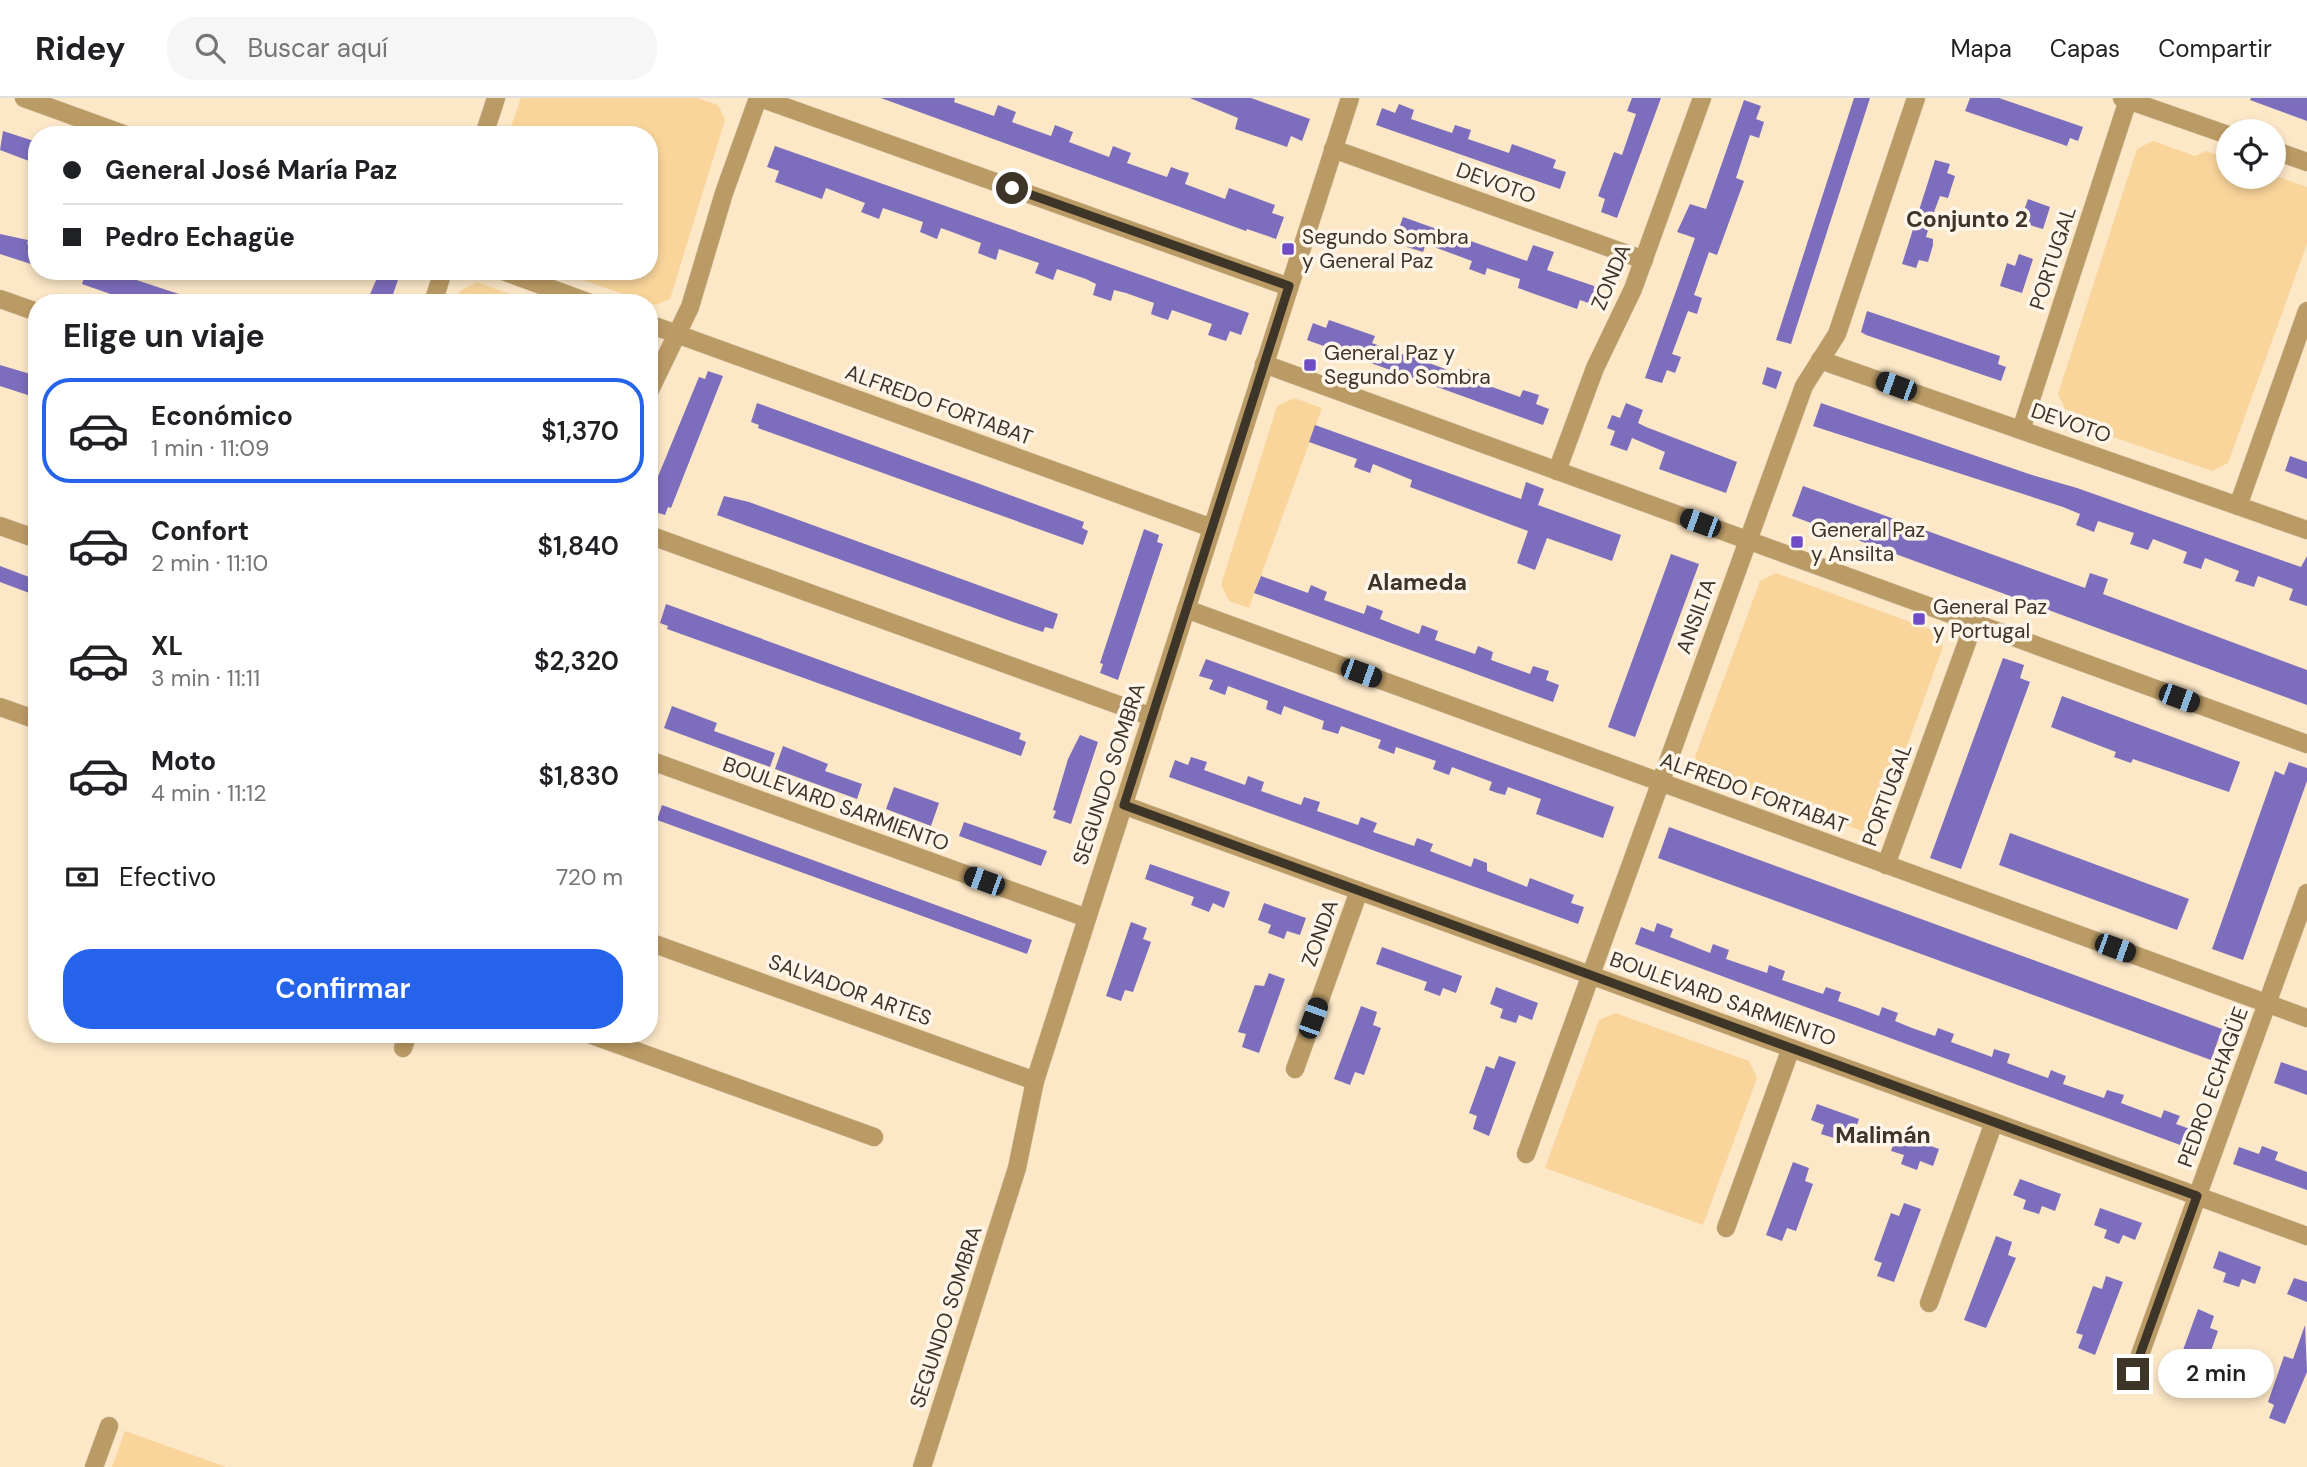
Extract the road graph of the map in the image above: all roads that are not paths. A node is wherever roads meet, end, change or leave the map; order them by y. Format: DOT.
graph roads {
  1 [pos="24,98"];
  2 [pos="496,98"];
  3 [pos="759,98"];
  4 [pos="1350,98"];
  5 [pos="1702,98"];
  6 [pos="1916,98"];
  7 [pos="2125,99"];
  8 [pos="101,126"];
  9 [pos="487,126"];
  10 [pos="2216,131"];
  11 [pos="1333,149"];
  12 [pos="2286,155"];
  13 [pos="2307,162"];
  14 [pos="1644,260"];
  15 [pos="527,280"];
  16 [pos="1289,286"];
  17 [pos="566,294"];
  18 [pos="0,299"];
  19 [pos="28,309"];
  20 [pos="2307,311"];
  21 [pos="658,327"];
  22 [pos="676,334"];
  23 [pos="1820,360"];
  24 [pos="1264,364"];
  25 [pos="658,373"];
  26 [pos="2021,430"];
  27 [pos="1557,471"];
  28 [pos="2238,506"];
  29 [pos="0,526"];
  30 [pos="1212,528"];
  31 [pos="2307,530"];
  32 [pos="28,536"];
  33 [pos="658,538"];
  34 [pos="1748,541"];
  35 [pos="1186,610"];
  36 [pos="1974,623"];
  37 [pos="0,707"];
  38 [pos="28,717"];
  39 [pos="1152,717"];
  40 [pos="2307,744"];
  41 [pos="658,763"];
  42 [pos="1660,782"];
  43 [pos="1124,805"];
  44 [pos="1886,865"];
  45 [pos="1359,891"];
  46 [pos="2307,893"];
  47 [pos="1087,918"];
  48 [pos="658,945"];
  49 [pos="1591,975"];
  50 [pos="2267,1004"];
  51 [pos="2307,1018"];
  52 [pos="614,1043"];
  53 [pos="1791,1048"];
  54 [pos="1295,1069"];
  55 [pos="1035,1081"];
  56 [pos="1994,1122"];
  57 [pos="874,1137"];
  58 [pos="1526,1154"];
  59 [pos="2197,1196"];
  60 [pos="1726,1228"];
  61 [pos="2307,1236"];
  62 [pos="1929,1303"];
  63 [pos="2133,1374"];
  64 [pos="109,1426"];
  65 [pos="94,1467"];
  66 [pos="922,1467"];
  1 -- 8 [label="street"];
  2 -- 9 [label="street"];
  3 -- 16 [label="street"];
  3 -- 22 [label="street"];
  4 -- 11 [label="street, SEGUNDO SOMBRA"];
  5 -- 14 [label="street, ZONDA"];
  6 -- 23 [label="street, ANSILTA"];
  7 -- 10 [label="street"];
  7 -- 26 [label="street, PORTUGAL"];
  11 -- 14 [label="street, DEVOTO"];
  11 -- 16 [label="street, SEGUNDO SOMBRA"];
  12 -- 13 [label="street"];
  14 -- 27 [label="street, ZONDA"];
  15 -- 17 [label="street"];
  16 -- 24 [label="street, SEGUNDO SOMBRA"];
  18 -- 19 [label="street"];
  20 -- 28 [label="street"];
  21 -- 22 [label="street, ALFREDO FORTABAT"];
  22 -- 25 [label="street"];
  22 -- 30 [label="street, ALFREDO FORTABAT"];
  23 -- 26 [label="street, DEVOTO"];
  23 -- 34 [label="street, ANSILTA"];
  24 -- 27 [label="street"];
  24 -- 30 [label="street, SEGUNDO SOMBRA"];
  26 -- 28 [label="street, DEVOTO"];
  27 -- 34 [label="street"];
  28 -- 31 [label="street, DEVOTO"];
  29 -- 32 [label="street"];
  30 -- 35 [label="street, SEGUNDO SOMBRA"];
  33 -- 39 [label="street"];
  34 -- 36 [label="street"];
  34 -- 42 [label="street, ANSILTA"];
  35 -- 39 [label="street, SEGUNDO SOMBRA"];
  35 -- 42 [label="street, ALFREDO FORTABAT"];
  36 -- 40 [label="street"];
  36 -- 44 [label="street, PORTUGAL"];
  37 -- 38 [label="street"];
  39 -- 43 [label="street, SEGUNDO SOMBRA"];
  41 -- 47 [label="street, BOULEVARD SARMIENTO"];
  42 -- 44 [label="street, ALFREDO FORTABAT"];
  42 -- 49 [label="street, ANSILTA"];
  43 -- 45 [label="street, BOULEVARD SARMIENTO"];
  43 -- 47 [label="street, SEGUNDO SOMBRA"];
  44 -- 50 [label="street, ALFREDO FORTABAT"];
  45 -- 49 [label="street, BOULEVARD SARMIENTO"];
  45 -- 54 [label="street, ZONDA"];
  46 -- 50 [label="street, PEDRO ECHAGÜE"];
  47 -- 55 [label="street, SEGUNDO SOMBRA"];
  48 -- 55 [label="street, SALVADOR ARTES"];
  49 -- 53 [label="street, BOULEVARD SARMIENTO"];
  49 -- 58 [label="street, ANSILTA"];
  50 -- 51 [label="street, ALFREDO FORTABAT"];
  50 -- 59 [label="street, PEDRO ECHAGÜE"];
  52 -- 57 [label="street"];
  53 -- 56 [label="street, BOULEVARD SARMIENTO"];
  53 -- 60 [label="street"];
  55 -- 66 [label="street, SEGUNDO SOMBRA"];
  56 -- 59 [label="street, BOULEVARD SARMIENTO"];
  56 -- 62 [label="street"];
  59 -- 61 [label="street, BOULEVARD SARMIENTO"];
  59 -- 63 [label="street, PEDRO ECHAGÜE"];
  64 -- 65 [label="street"];
}
